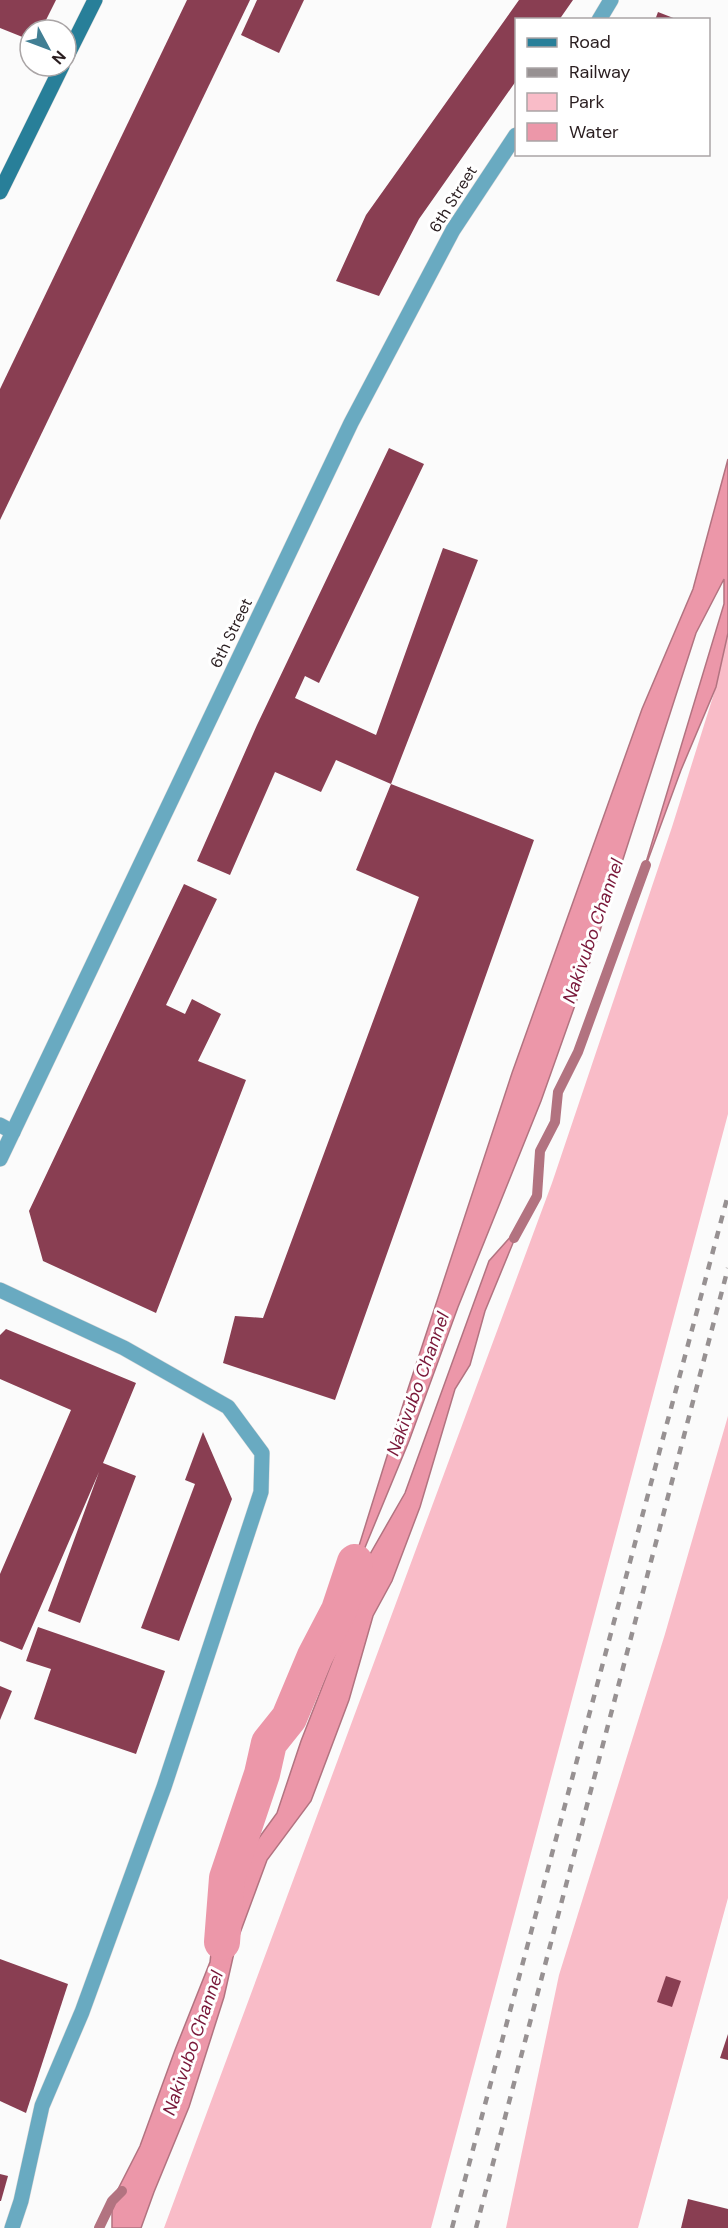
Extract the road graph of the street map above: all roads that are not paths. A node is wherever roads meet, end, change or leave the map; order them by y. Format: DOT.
graph roads {
  1 [pos="95,0"];
  2 [pos="611,0"];
  3 [pos="600,18"];
  4 [pos="78,34"];
  5 [pos="56,78"];
  6 [pos="515,137"];
  7 [pos="0,192"];
  8 [pos="6,1129"];
  9 [pos="0,1159"];
  10 [pos="0,1290"];
  11 [pos="12,2228"];
  1 -- 4 [label="street"];
  2 -- 3 [label="street"];
  5 -- 7 [label="street"];
  6 -- 8 [label="street, 6th Street"];
  8 -- 9 [label="street, 6th Street"];
  10 -- 11 [label="street"];
}
